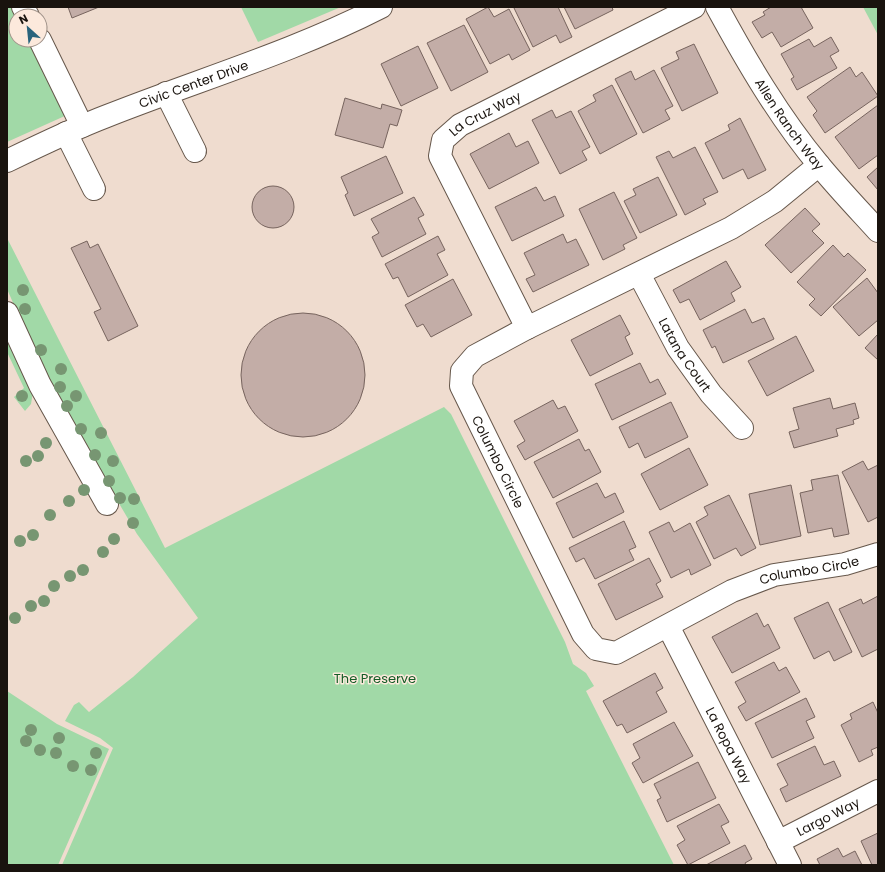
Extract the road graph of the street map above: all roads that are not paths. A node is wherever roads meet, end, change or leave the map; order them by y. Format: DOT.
graph roads {
  1 [pos="381,7"];
  2 [pos="694,7"];
  3 [pos="717,7"];
  4 [pos="43,48"];
  5 [pos="166,93"];
  6 [pos="74,129"];
  7 [pos="195,151"];
  8 [pos="7,161"];
  9 [pos="819,165"];
  10 [pos="94,189"];
  11 [pos="878,230"];
  12 [pos="639,274"];
  13 [pos="7,313"];
  14 [pos="527,328"];
  15 [pos="742,428"];
  16 [pos="107,504"];
  17 [pos="878,554"];
  18 [pos="668,626"];
  19 [pos="878,791"];
  20 [pos="778,842"];
  21 [pos="790,865"];
  1 -- 5 [label="street, Civic Center Drive"];
  2 -- 14 [label="street, La Cruz Way"];
  3 -- 9 [label="street, Allen Ranch Way"];
  4 -- 6 [label="street"];
  5 -- 6 [label="street, Civic Center Drive"];
  5 -- 7 [label="street"];
  6 -- 8 [label="street, Civic Center Drive"];
  6 -- 10 [label="street"];
  9 -- 11 [label="street, Allen Ranch Way"];
  9 -- 12 [label="street, Columbo Circle"];
  12 -- 14 [label="street, Columbo Circle"];
  12 -- 15 [label="street, Latana Court"];
  13 -- 16 [label="street"];
  14 -- 18 [label="street, Columbo Circle"];
  17 -- 18 [label="street, Columbo Circle"];
  18 -- 20 [label="street, La Ropa Way"];
  19 -- 20 [label="street, Largo Way"];
  20 -- 21 [label="street, La Ropa Way"];
}
